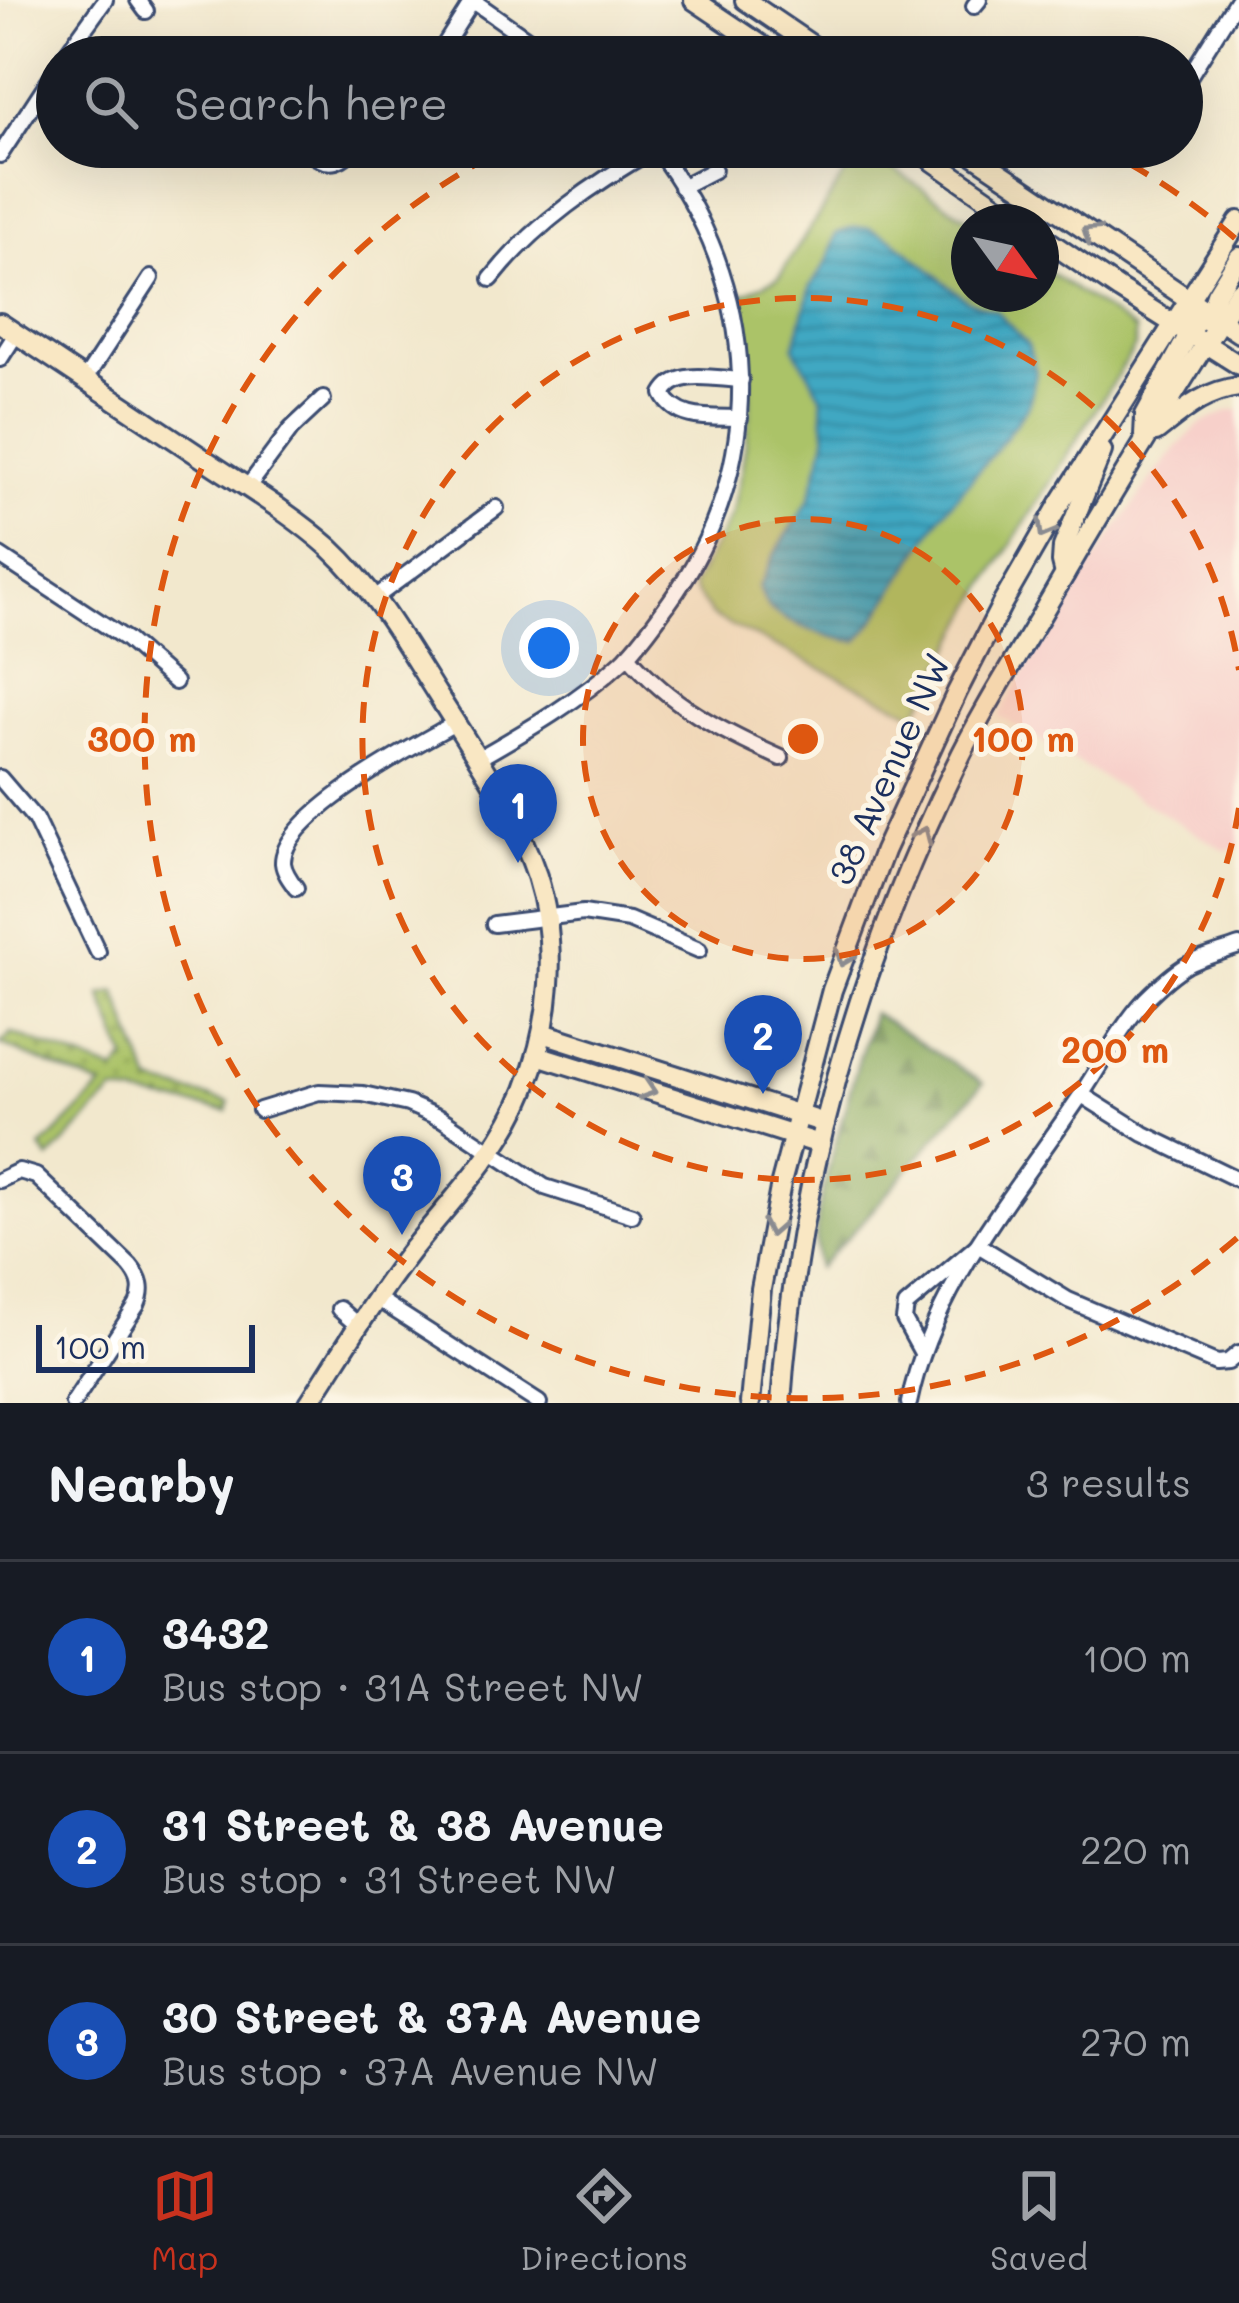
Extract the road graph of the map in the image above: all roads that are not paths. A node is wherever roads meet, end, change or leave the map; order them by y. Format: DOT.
graph roads {
  1 [pos="105,0"];
  2 [pos="472,0"];
  3 [pos="694,0"];
  4 [pos="745,0"];
  5 [pos="1237,0"];
  6 [pos="79,36"];
  7 [pos="449,36"];
  8 [pos="524,36"];
  9 [pos="748,36"];
  10 [pos="799,36"];
  11 [pos="1203,54"];
  12 [pos="36,100"];
  13 [pos="0,155"];
  14 [pos="622,168"];
  15 [pos="672,168"];
  16 [pos="943,168"];
  17 [pos="993,168"];
  18 [pos="714,170"];
  19 [pos="681,187"];
  20 [pos="995,204"];
  21 [pos="1239,220"];
  22 [pos="1059,248"];
  23 [pos="1239,256"];
  24 [pos="151,278"];
  25 [pos="491,279"];
  26 [pos="1239,291"];
  27 [pos="1187,299"];
  28 [pos="1214,317"];
  29 [pos="1172,323"];
  30 [pos="8,328"];
  31 [pos="1239,333"];
  32 [pos="1198,339"];
  33 [pos="0,359"];
  34 [pos="1239,365"];
  35 [pos="85,380"];
  36 [pos="741,380"];
  37 [pos="1239,387"];
  38 [pos="323,399"];
  39 [pos="740,418"];
  40 [pos="1111,423"];
  41 [pos="1143,443"];
  42 [pos="247,488"];
  43 [pos="496,508"];
  44 [pos="0,556"];
  45 [pos="1065,574"];
  46 [pos="1021,575"];
  47 [pos="376,597"];
  48 [pos="628,655"];
  49 [pos="175,682"];
  50 [pos="455,723"];
  51 [pos="479,758"];
  52 [pos="782,758"];
  53 [pos="0,778"];
  54 [pos="296,888"];
  55 [pos="545,917"];
  56 [pos="494,924"];
  57 [pos="1239,946"];
  58 [pos="699,950"];
  59 [pos="98,952"];
  60 [pos="543,1033"];
  61 [pos="537,1055"];
  62 [pos="1082,1094"];
  63 [pos="260,1110"];
  64 [pos="799,1114"];
  65 [pos="825,1123"];
  66 [pos="793,1136"];
  67 [pos="820,1144"];
  68 [pos="491,1153"];
  69 [pos="0,1180"];
  70 [pos="1239,1180"];
  71 [pos="632,1215"];
  72 [pos="978,1245"];
  73 [pos="376,1298"];
  74 [pos="339,1309"];
  75 [pos="358,1326"];
  76 [pos="922,1353"];
  77 [pos="1233,1357"];
  78 [pos="73,1403"];
  79 [pos="309,1403"];
  80 [pos="539,1403"];
  81 [pos="749,1403"];
  82 [pos="781,1403"];
  83 [pos="909,1403"];
  1 -- 6 [label="street"];
  2 -- 7 [label="street"];
  2 -- 8 [label="street"];
  3 -- 9 [label="main road"];
  4 -- 10 [label="main road"];
  5 -- 11 [label="street"];
  12 -- 13 [label="street"];
  14 -- 25 [label="street"];
  15 -- 19 [label="street"];
  16 -- 20 [label="main road"];
  27 -- 17 [label="main road, one-way"];
  18 -- 19 [label="street"];
  19 -- 36 [label="street"];
  21 -- 27 [label="main road, 38 Avenue NW"];
  22 -- 29 [label="main road"];
  23 -- 28 [label="main road"];
  24 -- 35 [label="street"];
  26 -- 28 [label="main road"];
  27 -- 28 [label="main road"];
  27 -- 29 [label="main road, 38 Avenue NW"];
  27 -- 32 [label="main road"];
  28 -- 31 [label="main road"];
  28 -- 32 [label="main road"];
  29 -- 32 [label="main road"];
  29 -- 40 [label="main road, 38 Avenue NW"];
  30 -- 33 [label="street"];
  30 -- 35 [label="main road"];
  32 -- 34 [label="main road"];
  32 -- 41 [label="main road"];
  35 -- 42 [label="main road"];
  36 -- 39 [label="street"];
  36 -- 39 [label="street"];
  37 -- 41 [label="main road"];
  38 -- 42 [label="street"];
  39 -- 48 [label="street"];
  40 -- 45 [label="main road"];
  40 -- 46 [label="main road, 38 Avenue NW, one-way"];
  41 -- 45 [label="main road, 38 Avenue NW"];
  42 -- 47 [label="main road"];
  43 -- 47 [label="street"];
  44 -- 49 [label="street"];
  45 -- 46 [label="main road"];
  65 -- 45 [label="main road, 38 Avenue NW, one-way"];
  46 -- 64 [label="main road, 38 Avenue NW, one-way"];
  47 -- 50 [label="main road"];
  48 -- 51 [label="street"];
  48 -- 52 [label="street"];
  50 -- 51 [label="main road"];
  50 -- 54 [label="street"];
  51 -- 55 [label="main road"];
  53 -- 59 [label="street"];
  55 -- 56 [label="street"];
  55 -- 58 [label="street"];
  55 -- 60 [label="main road"];
  57 -- 62 [label="street"];
  60 -- 61 [label="main road"];
  60 -- 64 [label="main road"];
  61 -- 66 [label="main road, one-way"];
  61 -- 68 [label="main road"];
  62 -- 70 [label="street"];
  62 -- 72 [label="street"];
  63 -- 68 [label="street"];
  64 -- 65 [label="main road"];
  64 -- 66 [label="main road, 38 Avenue NW"];
  65 -- 67 [label="main road, 38 Avenue NW"];
  66 -- 67 [label="main road"];
  66 -- 81 [label="main road, 38 Avenue NW, one-way"];
  67 -- 82 [label="main road, 38 Avenue NW"];
  68 -- 71 [label="street"];
  68 -- 73 [label="main road"];
  69 -- 78 [label="street"];
  72 -- 76 [label="street"];
  72 -- 76 [label="street"];
  72 -- 77 [label="street"];
  73 -- 75 [label="main road"];
  73 -- 80 [label="street"];
  74 -- 75 [label="street"];
  75 -- 79 [label="main road"];
  76 -- 83 [label="street"];
}
